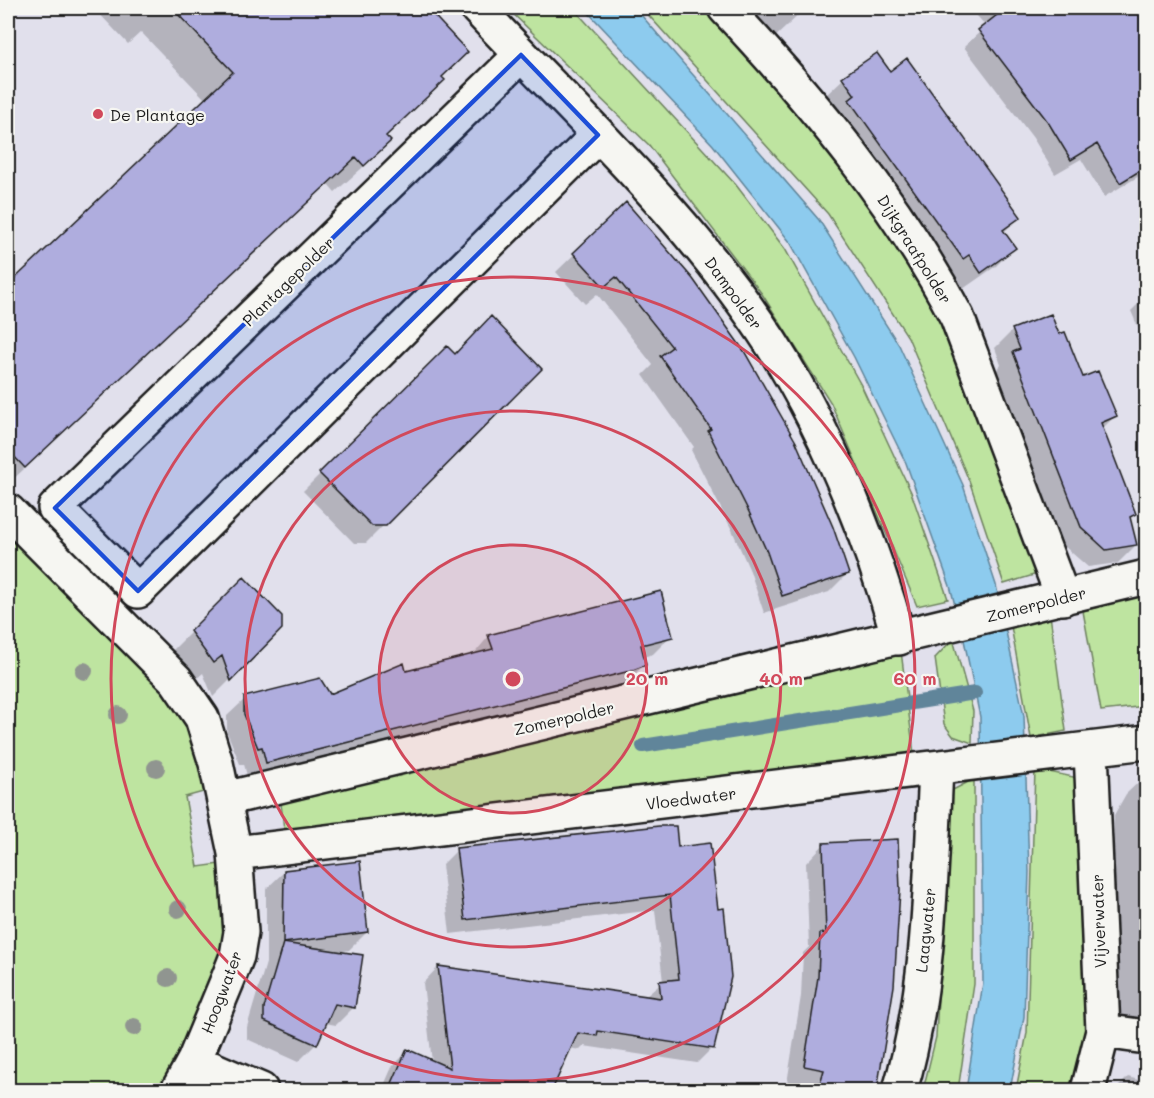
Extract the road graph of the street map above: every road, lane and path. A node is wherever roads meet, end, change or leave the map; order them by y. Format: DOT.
graph roads {
  1 [pos="477,8"];
  2 [pos="725,8"];
  3 [pos="521,55"];
  4 [pos="598,135"];
  5 [pos="56,508"];
  6 [pos="19,522"];
  7 [pos="1146,577"];
  8 [pos="138,591"];
  9 [pos="1063,598"];
  10 [pos="112,617"];
  11 [pos="899,638"];
  12 [pos="1146,742"];
  13 [pos="1091,750"];
  14 [pos="936,768"];
  15 [pos="225,799"];
  16 [pos="235,852"];
  17 [pos="1103,1031"];
  18 [pos="1146,1037"];
  19 [pos="194,1061"];
  20 [pos="178,1090"];
  21 [pos="261,1090"];
  22 [pos="900,1090"];
  23 [pos="1088,1090"];
  1 -- 3 [label="street, Dampolder"];
  2 -- 9 [label="street, Dijkgraafpolder"];
  3 -- 4 [label="street, Dampolder"];
  3 -- 5 [label="street, Plantagepolder"];
  4 -- 8 [label="street"];
  4 -- 11 [label="street, Dampolder"];
  5 -- 6 [label="street, Plantagepolder"];
  5 -- 8 [label="street"];
  6 -- 10 [label="street, Plantagepolder"];
  7 -- 9 [label="street, Zomerpolder"];
  8 -- 10 [label="street"];
  9 -- 11 [label="street, Zomerpolder"];
  10 -- 15 [label="street, Plantagepolder"];
  11 -- 15 [label="street, Zomerpolder"];
  12 -- 13 [label="street, Vloedwater"];
  13 -- 14 [label="street, Vloedwater"];
  13 -- 17 [label="street, Vijverwater"];
  14 -- 16 [label="street, Vloedwater"];
  14 -- 22 [label="street, Laagwater"];
  15 -- 16 [label="street, Plantagepolder"];
  16 -- 19 [label="street, Hoogwater"];
  17 -- 18 [label="street"];
  17 -- 23 [label="street, Vijverwater"];
  19 -- 20 [label="street, Hoogwater"];
  19 -- 21 [label="street"];
}
